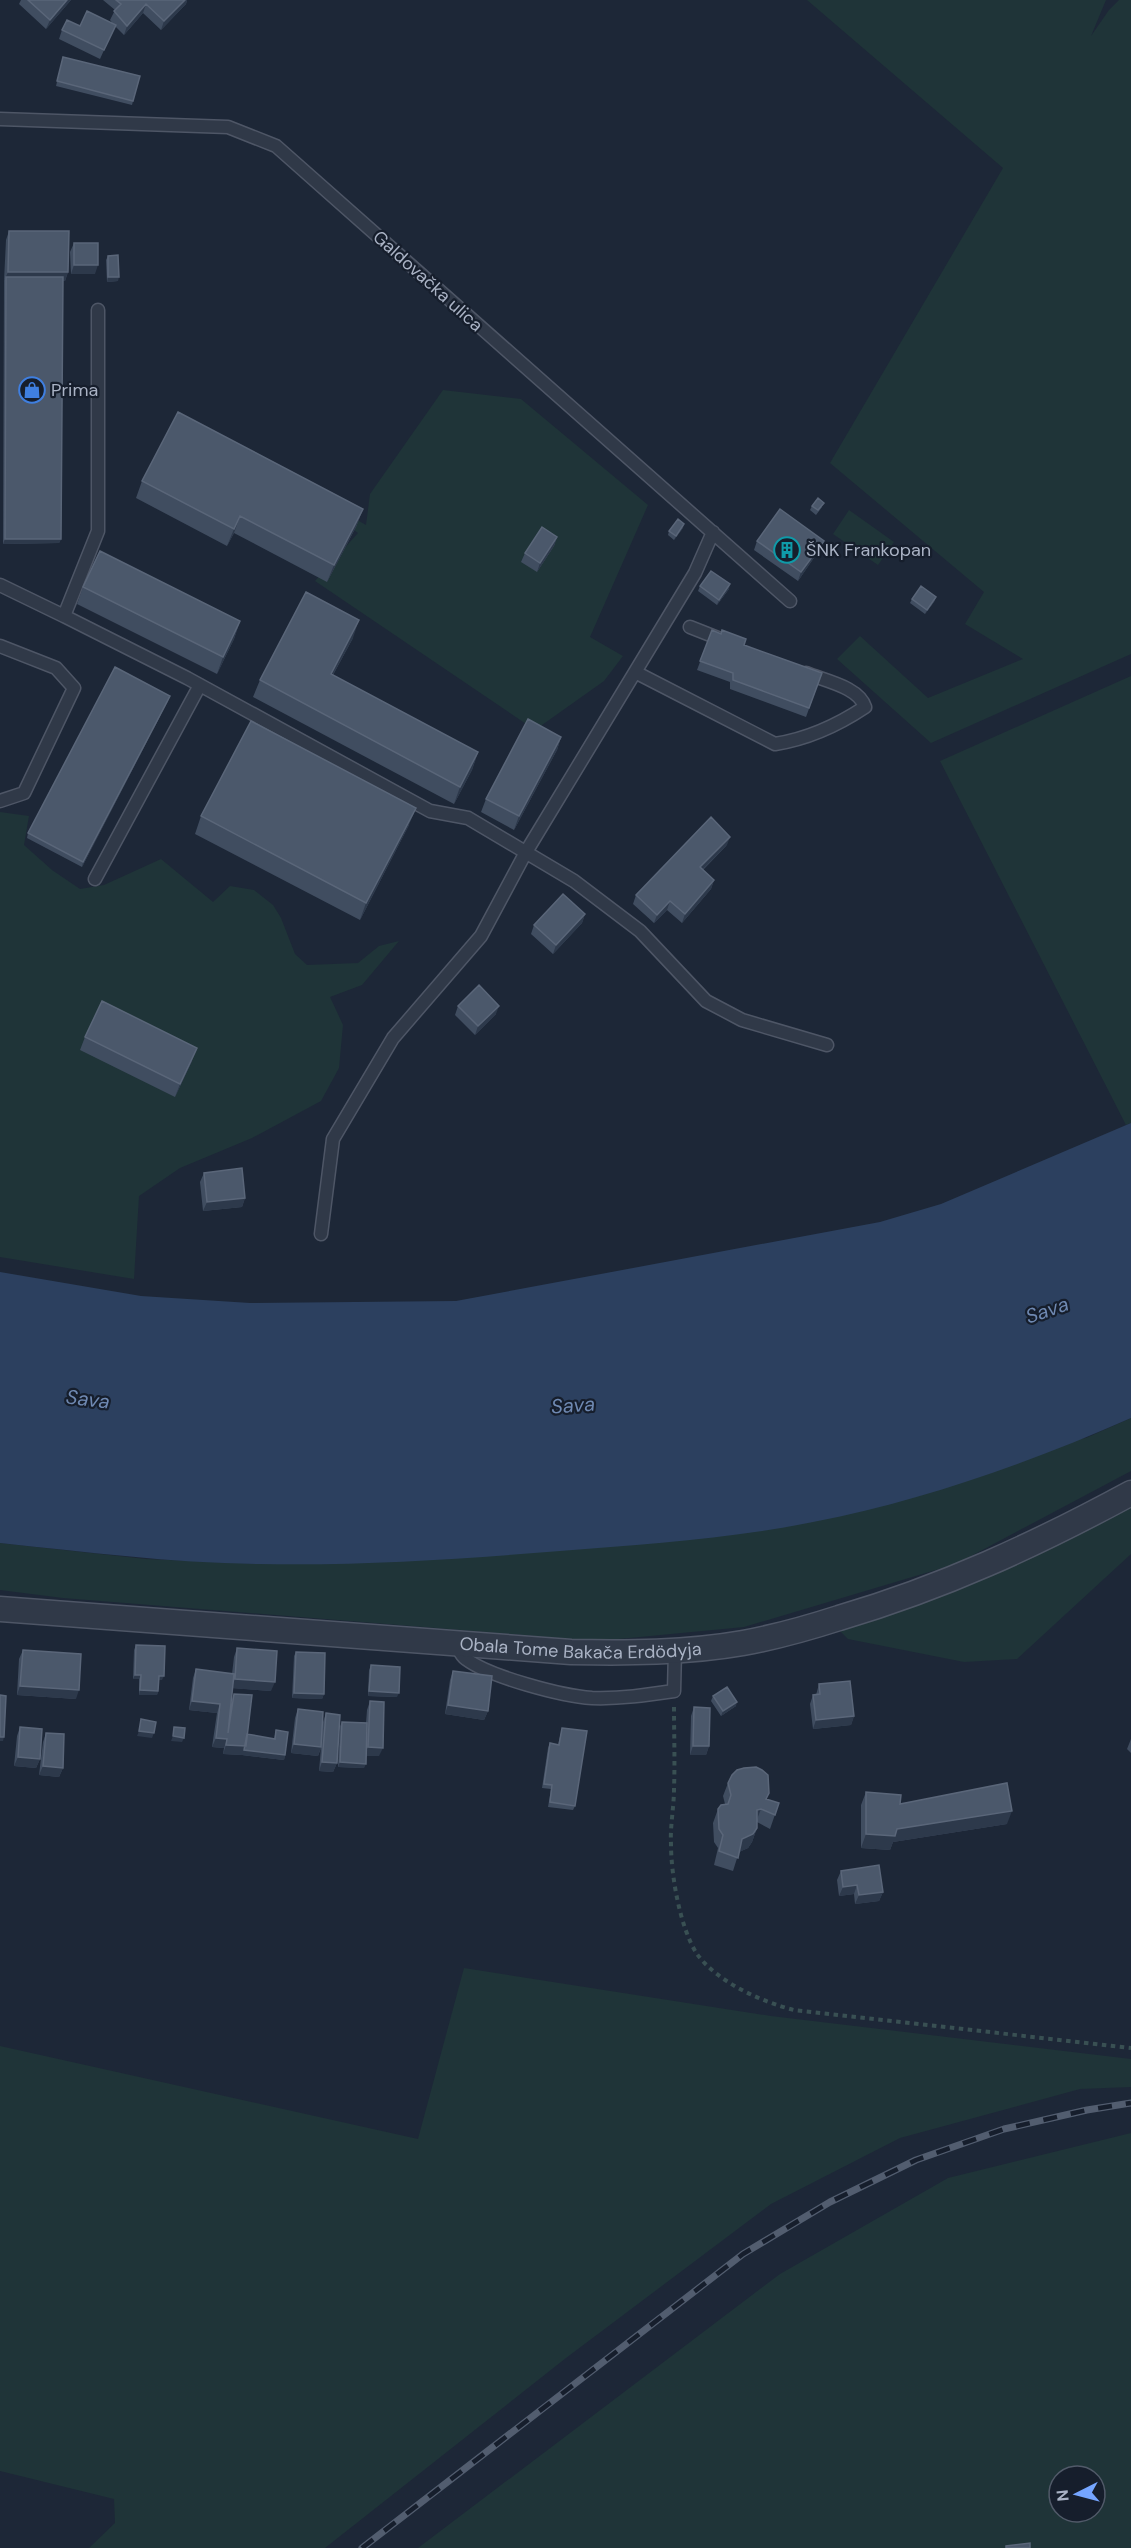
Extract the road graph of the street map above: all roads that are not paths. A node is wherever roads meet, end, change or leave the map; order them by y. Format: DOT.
graph roads {
  1 [pos="0,119"];
  2 [pos="98,310"];
  3 [pos="712,532"];
  4 [pos="0,585"];
  5 [pos="790,601"];
  6 [pos="64,616"];
  7 [pos="690,627"];
  8 [pos="734,644"];
  9 [pos="0,646"];
  10 [pos="799,670"];
  11 [pos="635,672"];
  12 [pos="200,685"];
  13 [pos="0,801"];
  14 [pos="526,852"];
  15 [pos="95,879"];
  16 [pos="827,1045"];
  17 [pos="321,1234"];
  18 [pos="1131,1493"];
  19 [pos="0,1609"];
  20 [pos="456,1644"];
  21 [pos="675,1650"];
  1 -- 3 [label="lane, Galdovačka ulica"];
  2 -- 6 [label="lane"];
  3 -- 5 [label="lane, Galdovačka ulica"];
  3 -- 11 [label="lane"];
  4 -- 6 [label="lane"];
  6 -- 12 [label="lane"];
  7 -- 8 [label="lane"];
  9 -- 13 [label="lane"];
  10 -- 11 [label="lane"];
  11 -- 14 [label="lane"];
  12 -- 14 [label="lane"];
  12 -- 15 [label="lane"];
  14 -- 16 [label="lane"];
  14 -- 17 [label="lane"];
  18 -- 21 [label="street, Obala Tome Bakača Erdödyja"];
  19 -- 20 [label="street, Obala Tome Bakača Erdödyja"];
  20 -- 21 [label="street, Obala Tome Bakača Erdödyja"];
  20 -- 21 [label="lane"];
}
